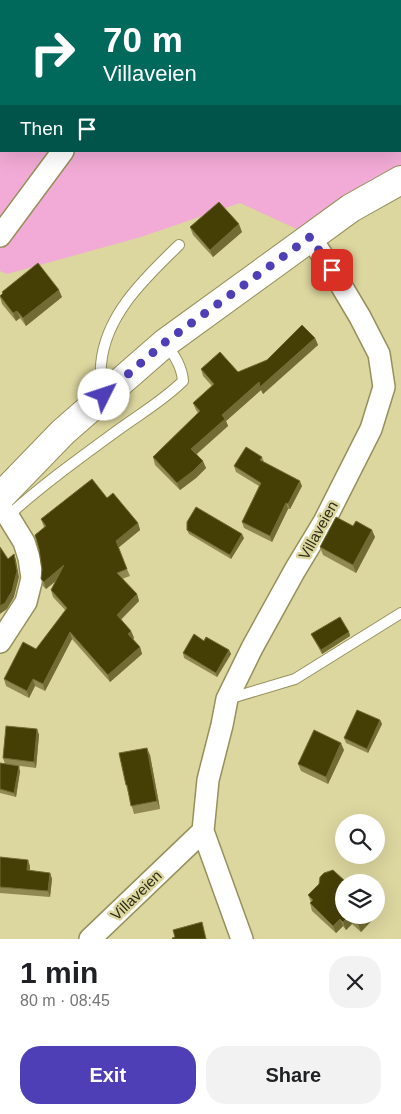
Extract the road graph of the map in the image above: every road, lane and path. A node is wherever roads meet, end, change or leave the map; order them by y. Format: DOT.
graph roads {
  1 [pos="62,152"];
  2 [pos="401,180"];
  3 [pos="0,236"];
  4 [pos="310,237"];
  5 [pos="178,245"];
  6 [pos="164,343"];
  7 [pos="104,395"];
  8 [pos="3,507"];
  9 [pos="401,613"];
  10 [pos="0,642"];
  11 [pos="227,699"];
  12 [pos="203,831"];
  13 [pos="90,939"];
  14 [pos="242,939"];
  1 -- 3 [label="street"];
  2 -- 4 [label="main road"];
  4 -- 6 [label="main road"];
  4 -- 11 [label="street, Villaveien"];
  5 -- 7 [label="lane"];
  6 -- 7 [label="main road"];
  6 -- 8 [label="lane"];
  7 -- 8 [label="main road"];
  8 -- 10 [label="street"];
  9 -- 11 [label="lane"];
  11 -- 12 [label="street, Villaveien"];
  12 -- 13 [label="street, Villaveien"];
  12 -- 14 [label="street, Villaveien"];
}
